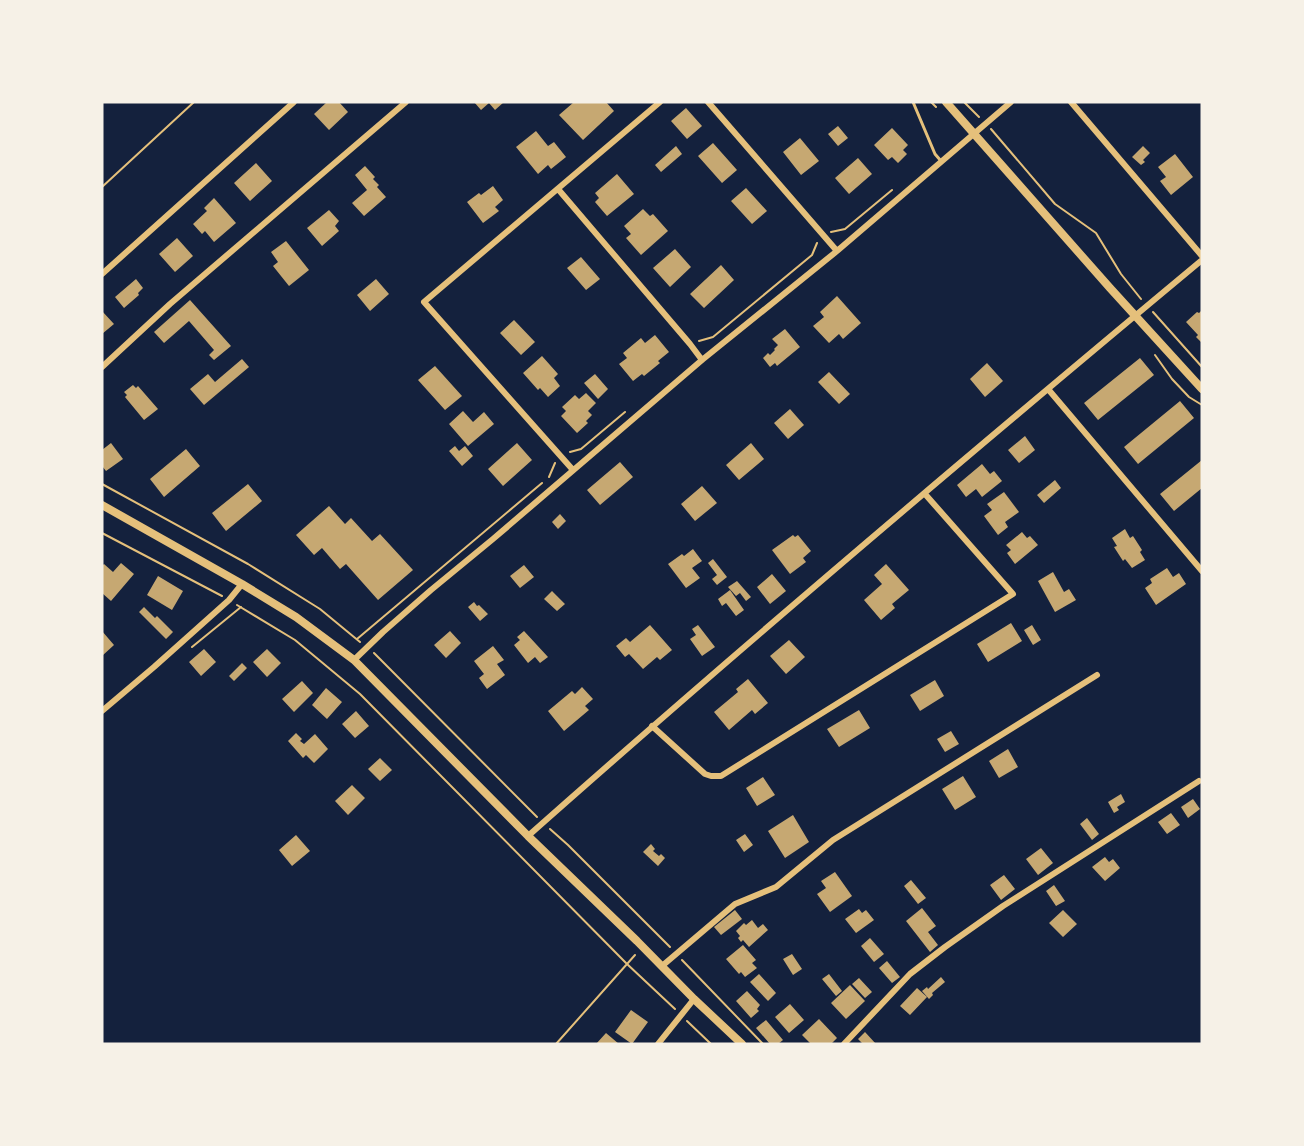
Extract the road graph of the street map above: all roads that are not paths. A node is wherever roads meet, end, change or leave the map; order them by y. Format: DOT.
graph roads {
  1 [pos="294,102"];
  2 [pos="406,102"];
  3 [pos="660,102"];
  4 [pos="708,102"];
  5 [pos="913,102"];
  6 [pos="946,102"];
  7 [pos="1011,102"];
  8 [pos="1071,102"];
  9 [pos="974,133"];
  10 [pos="941,161"];
  11 [pos="558,189"];
  12 [pos="837,251"];
  13 [pos="1202,258"];
  14 [pos="102,274"];
  15 [pos="1136,315"];
  16 [pos="702,360"];
  17 [pos="102,367"];
  18 [pos="1048,389"];
  19 [pos="1202,389"];
  20 [pos="573,470"];
  21 [pos="924,494"];
  22 [pos="102,505"];
  23 [pos="1202,572"];
  24 [pos="242,584"];
  25 [pos="354,660"];
  26 [pos="1097,675"];
  27 [pos="102,711"];
  28 [pos="652,726"];
  29 [pos="1200,781"];
  30 [pos="528,836"];
  31 [pos="662,966"];
  32 [pos="694,999"];
  33 [pos="658,1044"];
  34 [pos="742,1044"];
  35 [pos="844,1044"];
  1 -- 14 [label="street"];
  2 -- 17 [label="street"];
  3 -- 11 [label="street"];
  4 -- 12 [label="street"];
  5 -- 10 [label="lane"];
  6 -- 9 [label="main road"];
  7 -- 9 [label="street"];
  8 -- 13 [label="street"];
  9 -- 10 [label="street"];
  9 -- 15 [label="main road"];
  10 -- 12 [label="street"];
  11 -- 16 [label="street"];
  11 -- 20 [label="street"];
  12 -- 16 [label="street"];
  13 -- 15 [label="street"];
  15 -- 18 [label="street"];
  15 -- 19 [label="main road"];
  16 -- 20 [label="street"];
  18 -- 21 [label="street"];
  18 -- 23 [label="street"];
  20 -- 25 [label="street"];
  21 -- 28 [label="street"];
  21 -- 28 [label="street"];
  22 -- 24 [label="main road"];
  24 -- 25 [label="main road"];
  24 -- 27 [label="street"];
  25 -- 30 [label="main road"];
  26 -- 31 [label="street"];
  28 -- 30 [label="street"];
  29 -- 35 [label="street"];
  30 -- 31 [label="main road"];
  31 -- 32 [label="main road"];
  32 -- 33 [label="street"];
  32 -- 34 [label="main road"];
}
